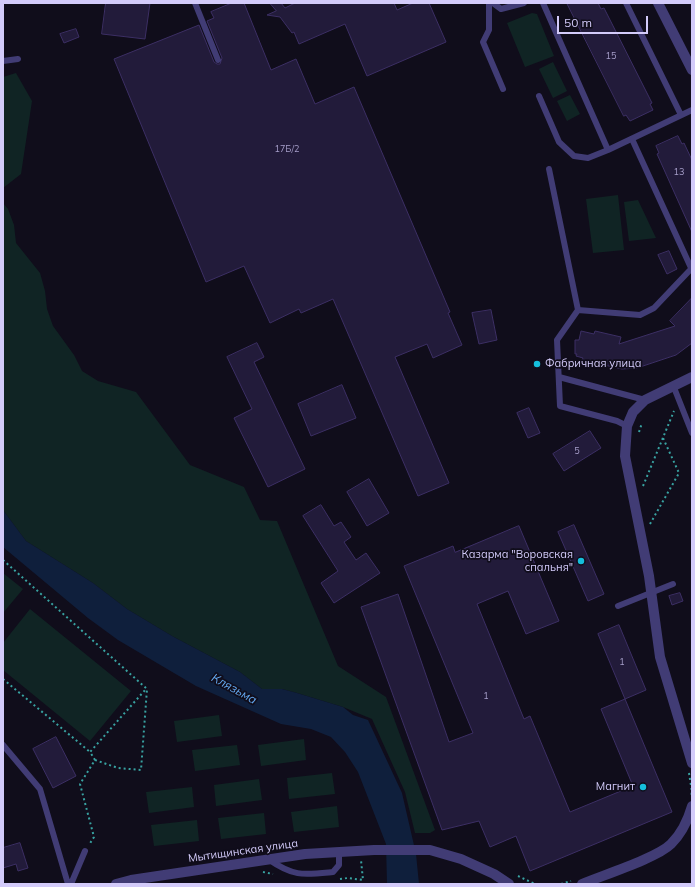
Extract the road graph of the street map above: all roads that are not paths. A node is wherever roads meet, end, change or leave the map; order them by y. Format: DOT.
graph roads {
  1 [pos="195,3"];
  2 [pos="488,3"];
  3 [pos="493,3"];
  4 [pos="524,3"];
  5 [pos="543,3"];
  6 [pos="626,3"];
  7 [pos="658,3"];
  8 [pos="18,59"];
  9 [pos="218,60"];
  10 [pos="3,61"];
  11 [pos="692,70"];
  12 [pos="503,89"];
  13 [pos="539,96"];
  14 [pos="690,110"];
  15 [pos="681,115"];
  16 [pos="692,119"];
  17 [pos="632,139"];
  18 [pos="608,150"];
  19 [pos="549,169"];
  20 [pos="692,269"];
  21 [pos="578,310"];
  22 [pos="559,376"];
  23 [pos="692,377"];
  24 [pos="673,385"];
  25 [pos="645,400"];
  26 [pos="627,426"];
  27 [pos="692,433"];
  28 [pos="673,584"];
  29 [pos="651,592"];
  30 [pos="618,606"];
  31 [pos="3,745"];
  32 [pos="690,765"];
  33 [pos="691,803"];
  34 [pos="85,851"];
  35 [pos="338,852"];
  36 [pos="268,859"];
  37 [pos="580,881"];
  38 [pos="68,884"];
  39 [pos="71,884"];
  40 [pos="116,884"];
  41 [pos="509,884"];
  1 -- 9 [label="lane"];
  2 -- 12 [label="lane"];
  3 -- 4 [label="lane"];
  5 -- 18 [label="lane"];
  6 -- 15 [label="lane"];
  7 -- 11 [label="street"];
  8 -- 10 [label="lane"];
  13 -- 18 [label="lane"];
  14 -- 15 [label="lane"];
  14 -- 16 [label="lane"];
  15 -- 17 [label="lane"];
  17 -- 18 [label="lane"];
  17 -- 20 [label="lane"];
  19 -- 21 [label="lane"];
  20 -- 21 [label="lane"];
  21 -- 22 [label="lane"];
  22 -- 25 [label="lane"];
  22 -- 26 [label="lane"];
  23 -- 24 [label="street"];
  24 -- 25 [label="street"];
  24 -- 27 [label="lane"];
  25 -- 26 [label="street"];
  26 -- 29 [label="street"];
  28 -- 29 [label="lane"];
  29 -- 30 [label="lane"];
  29 -- 32 [label="street"];
  31 -- 38 [label="lane"];
  33 -- 37 [label="street"];
  34 -- 39 [label="lane"];
  35 -- 36 [label="street, Мытищинская улица"];
  35 -- 36 [label="lane"];
  35 -- 41 [label="street, Мытищинская улица"];
  36 -- 40 [label="street, Мытищинская улица"];
}
